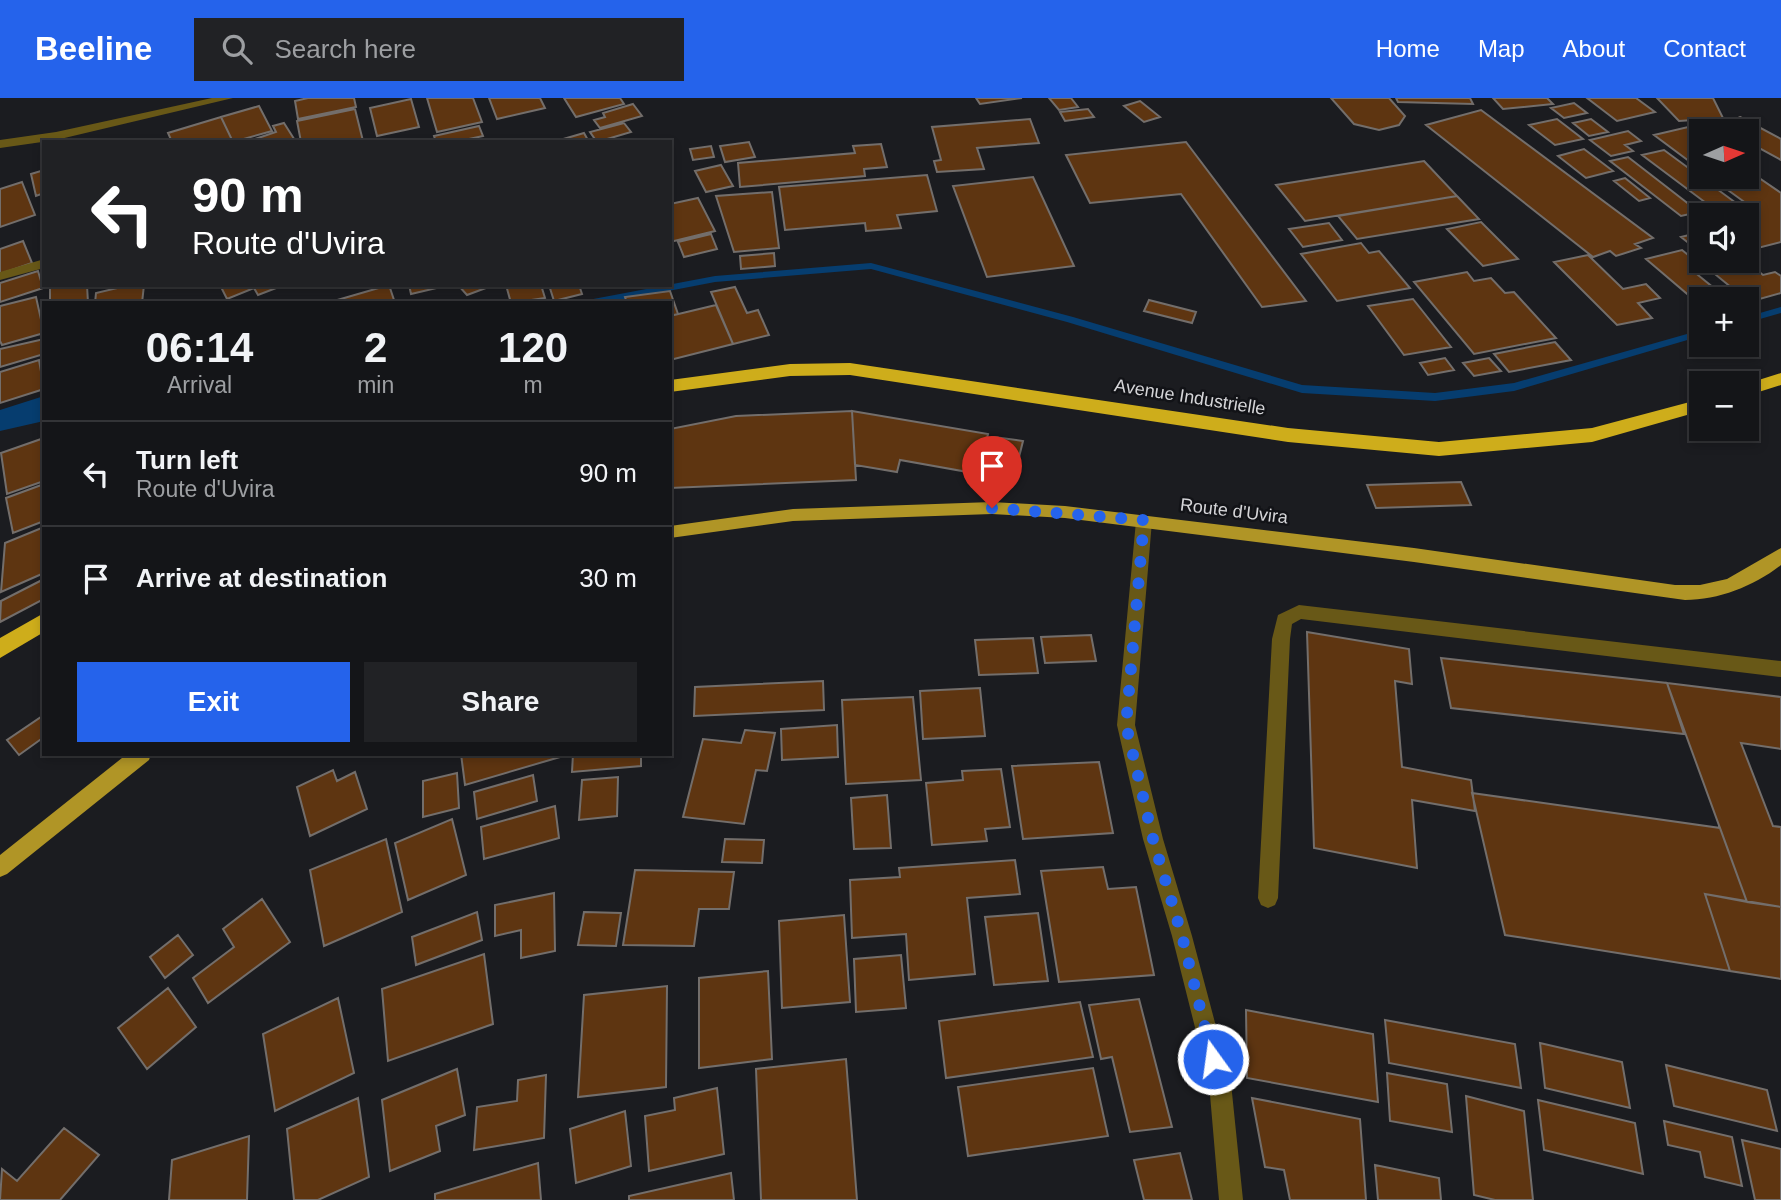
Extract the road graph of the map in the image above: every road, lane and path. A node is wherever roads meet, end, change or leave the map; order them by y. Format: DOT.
graph roads {
  1 [pos="227,98"];
  2 [pos="0,144"];
  3 [pos="41,264"];
  4 [pos="0,276"];
  5 [pos="1781,379"];
  6 [pos="672,386"];
  7 [pos="1759,386"];
  8 [pos="1689,408"];
  9 [pos="1144,520"];
  10 [pos="672,533"];
  11 [pos="1781,555"];
  12 [pos="42,622"];
  13 [pos="0,649"];
  14 [pos="1781,669"];
  15 [pos="139,756"];
  16 [pos="0,867"];
  17 [pos="1268,898"];
  18 [pos="1231,1200"];
  1 -- 2 [label="street"];
  3 -- 4 [label="street"];
  5 -- 7 [label="highway"];
  6 -- 8 [label="highway, Avenue Industrielle"];
  9 -- 10 [label="main road, Route d'Uvira"];
  9 -- 11 [label="main road, Route d'Uvira"];
  9 -- 18 [label="street"];
  12 -- 13 [label="highway"];
  14 -- 17 [label="street"];
  15 -- 16 [label="main road"];
}
